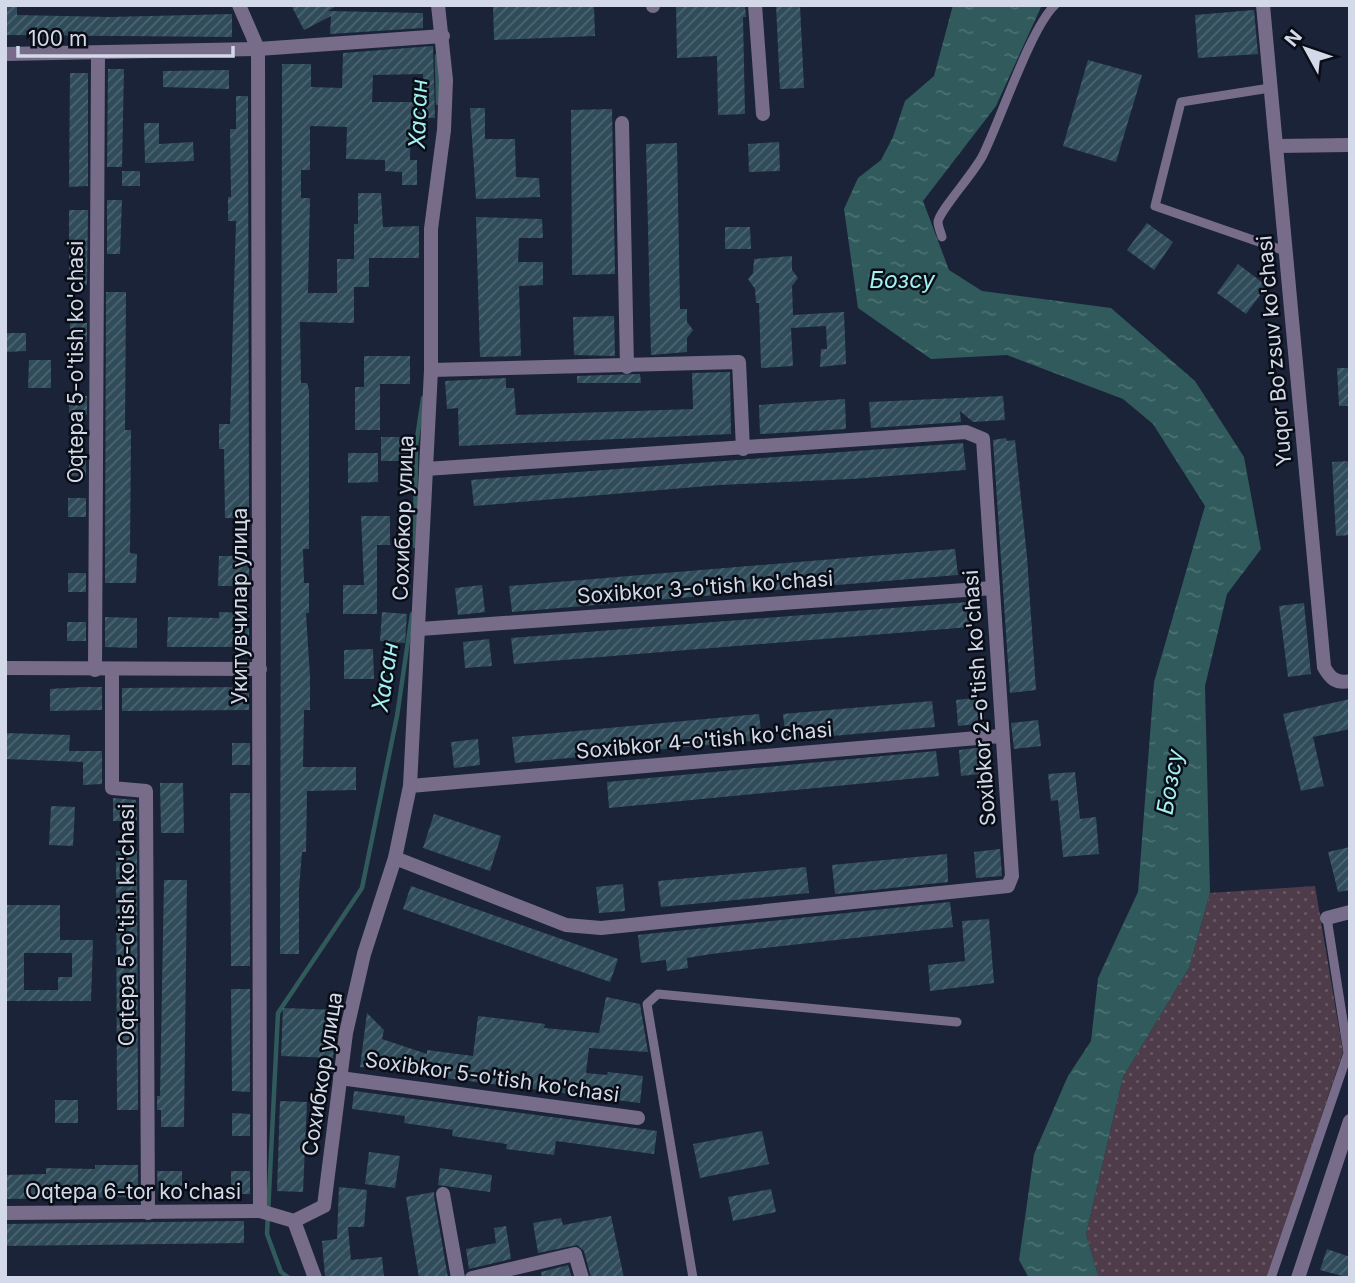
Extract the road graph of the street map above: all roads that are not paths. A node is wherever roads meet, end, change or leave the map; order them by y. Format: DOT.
graph roads {
  1 [pos="239,5"];
  2 [pos="438,5"];
  3 [pos="755,5"];
  4 [pos="1055,5"];
  5 [pos="1263,5"];
  6 [pos="443,36"];
  7 [pos="258,49"];
  8 [pos="5,54"];
  9 [pos="98,54"];
  10 [pos="1270,88"];
  11 [pos="763,114"];
  12 [pos="622,123"];
  13 [pos="1350,145"];
  14 [pos="1276,146"];
  15 [pos="942,237"];
  16 [pos="1285,251"];
  17 [pos="627,367"];
  18 [pos="431,370"];
  19 [pos="743,449"];
  20 [pos="426,469"];
  21 [pos="993,588"];
  22 [pos="420,629"];
  23 [pos="5,668"];
  24 [pos="260,669"];
  25 [pos="95,670"];
  26 [pos="112,670"];
  27 [pos="1346,682"];
  28 [pos="1001,736"];
  29 [pos="410,786"];
  30 [pos="395,858"];
  31 [pos="1350,912"];
  32 [pos="1327,918"];
  33 [pos="957,1022"];
  34 [pos="340,1078"];
  35 [pos="638,1118"];
  36 [pos="1350,1121"];
  37 [pos="443,1194"];
  38 [pos="260,1211"];
  39 [pos="5,1213"];
  40 [pos="148,1213"];
  41 [pos="294,1221"];
  42 [pos="315,1278"];
  43 [pos="458,1278"];
  44 [pos="472,1278"];
  45 [pos="582,1278"];
  46 [pos="693,1278"];
  47 [pos="1271,1278"];
  48 [pos="1298,1278"];
  1 -- 7 [label="street, Укитувчилар улица"];
  2 -- 6 [label="street, Сохибкор улица"];
  3 -- 11 [label="street"];
  4 -- 15 [label="lane"];
  5 -- 10 [label="street, Yuqor Bo'zsuv ko'chasi"];
  6 -- 7 [label="street"];
  6 -- 18 [label="street, Сохибкор улица"];
  7 -- 9 [label="street"];
  7 -- 24 [label="street, Укитувчилар улица"];
  8 -- 9 [label="street"];
  9 -- 25 [label="street, Oqtepa 5-o'tish ko'chasi"];
  10 -- 14 [label="street, Yuqor Bo'zsuv ko'chasi"];
  10 -- 16 [label="lane"];
  12 -- 17 [label="street"];
  13 -- 14 [label="street"];
  14 -- 16 [label="street, Yuqor Bo'zsuv ko'chasi"];
  16 -- 27 [label="street, Yuqor Bo'zsuv ko'chasi"];
  17 -- 18 [label="street"];
  17 -- 19 [label="street"];
  18 -- 20 [label="street, Сохибкор улица"];
  19 -- 20 [label="street, Soxibkor 2-o'tish ko'chasi"];
  19 -- 21 [label="street, Soxibkor 2-o'tish ko'chasi"];
  20 -- 22 [label="street, Сохибкор улица"];
  21 -- 22 [label="street, Soxibkor 3-o'tish ko'chasi"];
  21 -- 28 [label="street, Soxibkor 2-o'tish ko'chasi"];
  22 -- 29 [label="street, Сохибкор улица"];
  23 -- 25 [label="street"];
  24 -- 26 [label="street"];
  24 -- 38 [label="street, Укитувчилар улица"];
  25 -- 26 [label="street"];
  26 -- 40 [label="street, Oqtepa 5-o'tish ko'chasi"];
  28 -- 29 [label="street, Soxibkor 4-o'tish ko'chasi"];
  28 -- 30 [label="street, Soxibkor 2-o'tish ko'chasi"];
  29 -- 30 [label="street, Сохибкор улица"];
  30 -- 34 [label="street, Сохибкор улица"];
  31 -- 32 [label="street"];
  32 -- 47 [label="lane"];
  33 -- 46 [label="lane"];
  34 -- 35 [label="street, Soxibkor 5-o'tish ko'chasi"];
  34 -- 41 [label="street, Сохибкор улица"];
  36 -- 48 [label="street"];
  37 -- 43 [label="street"];
  38 -- 40 [label="street, Oqtepa 6-tor ko'chasi"];
  38 -- 41 [label="street"];
  39 -- 40 [label="street, Oqtepa 6-tor ko'chasi"];
  41 -- 42 [label="street"];
  44 -- 45 [label="street"];
}
